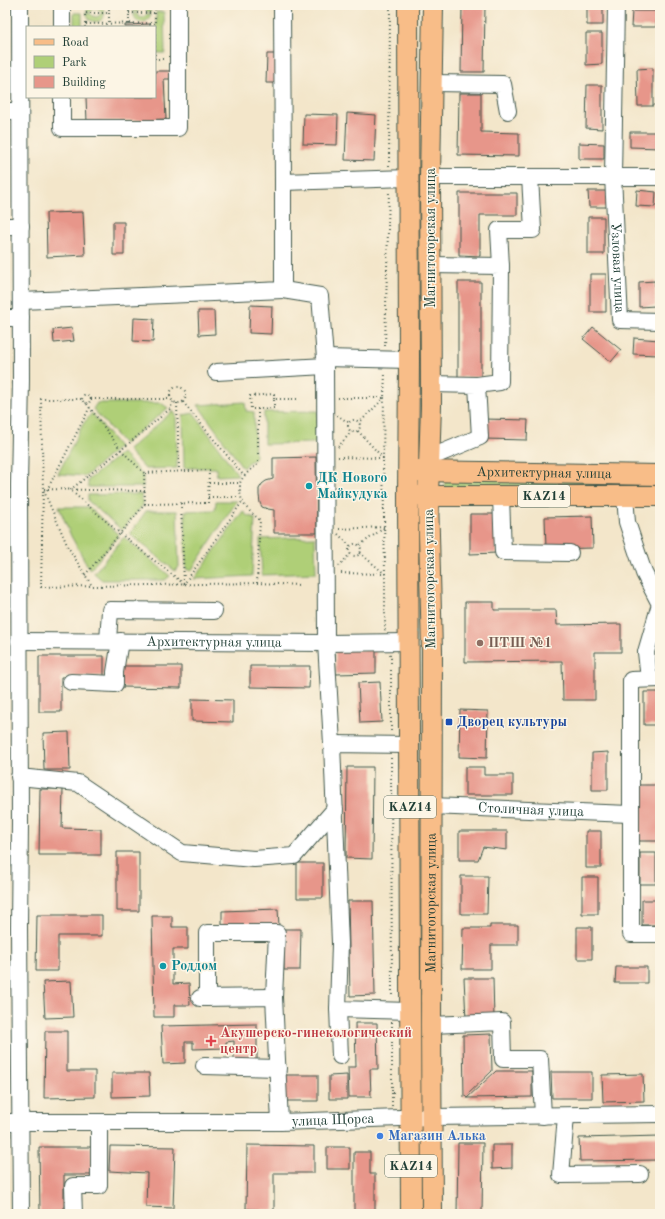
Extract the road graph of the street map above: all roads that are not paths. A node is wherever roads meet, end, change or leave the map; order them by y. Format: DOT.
graph roads {
  1 [pos="20,5"];
  2 [pos="62,5"];
  3 [pos="178,5"];
  4 [pos="282,5"];
  5 [pos="408,5"];
  6 [pos="434,5"];
  7 [pos="616,5"];
  8 [pos="62,26"];
  9 [pos="432,83"];
  10 [pos="62,98"];
  11 [pos="13,111"];
  12 [pos="508,111"];
  13 [pos="613,176"];
  14 [pos="430,177"];
  15 [pos="530,177"];
  16 [pos="660,177"];
  17 [pos="283,182"];
  18 [pos="399,185"];
  19 [pos="13,226"];
  20 [pos="430,265"];
  21 [pos="501,266"];
  22 [pos="283,290"];
  23 [pos="21,301"];
  24 [pos="5,318"];
  25 [pos="21,318"];
  26 [pos="660,321"];
  27 [pos="409,360"];
  28 [pos="325,362"];
  29 [pos="216,372"];
  30 [pos="431,384"];
  31 [pos="477,385"];
  32 [pos="422,467"];
  33 [pos="660,475"];
  34 [pos="12,485"];
  35 [pos="408,496"];
  36 [pos="428,496"];
  37 [pos="501,496"];
  38 [pos="625,496"];
  39 [pos="660,496"];
  40 [pos="570,553"];
  41 [pos="214,611"];
  42 [pos="19,641"];
  43 [pos="114,641"];
  44 [pos="409,642"];
  45 [pos="326,643"];
  46 [pos="655,680"];
  47 [pos="71,682"];
  48 [pos="332,744"];
  49 [pos="410,745"];
  50 [pos="19,777"];
  51 [pos="431,806"];
  52 [pos="335,809"];
  53 [pos="630,814"];
  54 [pos="12,823"];
  55 [pos="12,928"];
  56 [pos="660,934"];
  57 [pos="274,997"];
  58 [pos="338,1009"];
  59 [pos="410,1011"];
  60 [pos="431,1025"];
  61 [pos="340,1056"];
  62 [pos="204,1066"];
  63 [pos="278,1068"];
  64 [pos="660,1114"];
  65 [pos="543,1116"];
  66 [pos="566,1116"];
  67 [pos="431,1117"];
  68 [pos="411,1118"];
  69 [pos="13,1122"];
  70 [pos="99,1122"];
  71 [pos="280,1122"];
  72 [pos="640,1174"];
  73 [pos="21,1214"];
  74 [pos="74,1214"];
  75 [pos="411,1214"];
  76 [pos="432,1214"];
  1 -- 11 [label="street"];
  2 -- 8 [label="street"];
  3 -- 10 [label="street"];
  4 -- 17 [label="street"];
  5 -- 18 [label="main road, Магнитогорская улица"];
  6 -- 9 [label="main road, Магнитогорская улица"];
  7 -- 13 [label="street, Узловая улица"];
  9 -- 12 [label="street"];
  9 -- 14 [label="main road, Магнитогорская улица"];
  11 -- 19 [label="street"];
  13 -- 15 [label="street"];
  13 -- 16 [label="street"];
  13 -- 26 [label="street, Узловая улица"];
  14 -- 15 [label="street"];
  14 -- 20 [label="main road, Магнитогорская улица"];
  15 -- 21 [label="street"];
  17 -- 18 [label="street"];
  17 -- 22 [label="street"];
  18 -- 27 [label="main road, Магнитогорская улица"];
  19 -- 23 [label="street"];
  20 -- 21 [label="street"];
  20 -- 30 [label="main road, Магнитогорская улица"];
  21 -- 31 [label="street"];
  22 -- 23 [label="street"];
  22 -- 28 [label="street"];
  23 -- 25 [label="street"];
  24 -- 25 [label="street"];
  25 -- 34 [label="street"];
  27 -- 28 [label="street"];
  27 -- 32 [label="main road, Магнитогорская улица"];
  28 -- 29 [label="street"];
  28 -- 45 [label="street"];
  30 -- 31 [label="street"];
  30 -- 32 [label="main road, Магнитогорская улица"];
  31 -- 32 [label="street"];
  32 -- 33 [label="main road, Архитектурная улица / KAZ14"];
  32 -- 35 [label="main road, Магнитогорская улица / KAZ14"];
  32 -- 36 [label="main road, Магнитогорская улица / KAZ14"];
  34 -- 42 [label="street"];
  35 -- 36 [label="main road, Магнитогорская улица"];
  35 -- 44 [label="main road, Магнитогорская улица / KAZ14"];
  36 -- 37 [label="main road, Архитектурная улица / KAZ14"];
  36 -- 51 [label="main road, Магнитогорская улица / KAZ14"];
  37 -- 38 [label="main road, Архитектурная улица / KAZ14"];
  37 -- 40 [label="street"];
  38 -- 39 [label="main road, Архитектурная улица / KAZ14"];
  38 -- 46 [label="street"];
  41 -- 43 [label="street"];
  42 -- 43 [label="street, Архитектурная улица"];
  42 -- 50 [label="street"];
  43 -- 45 [label="street, Архитектурная улица"];
  43 -- 47 [label="street"];
  44 -- 45 [label="street, Архитектурная улица"];
  44 -- 49 [label="main road, Магнитогорская улица / KAZ14"];
  45 -- 48 [label="street"];
  46 -- 53 [label="street"];
  48 -- 49 [label="street"];
  48 -- 52 [label="street"];
  49 -- 59 [label="main road, Магнитогорская улица / KAZ14"];
  50 -- 52 [label="street"];
  50 -- 54 [label="street"];
  51 -- 53 [label="street, Столичная улица"];
  51 -- 60 [label="main road, Магнитогорская улица / KAZ14"];
  52 -- 58 [label="street"];
  53 -- 56 [label="street"];
  54 -- 55 [label="street"];
  55 -- 69 [label="street"];
  57 -- 57 [label="street"];
  57 -- 63 [label="street"];
  58 -- 59 [label="street"];
  58 -- 61 [label="street"];
  59 -- 68 [label="main road, Магнитогорская улица / KAZ14"];
  60 -- 65 [label="street"];
  60 -- 67 [label="main road, Магнитогорская улица / KAZ14"];
  62 -- 63 [label="street"];
  63 -- 71 [label="street"];
  64 -- 66 [label="street, улица Щорса"];
  65 -- 66 [label="street, улица Щорса"];
  65 -- 67 [label="street, улица Щорса"];
  66 -- 72 [label="street"];
  67 -- 68 [label="street, улица Щорса"];
  67 -- 76 [label="main road, Магнитогорская улица / KAZ14"];
  68 -- 71 [label="street, улица Щорса"];
  68 -- 75 [label="main road, Магнитогорская улица / KAZ14"];
  69 -- 70 [label="street, улица Щорса"];
  69 -- 73 [label="street"];
  70 -- 71 [label="street, улица Щорса"];
  70 -- 74 [label="street"];
}
